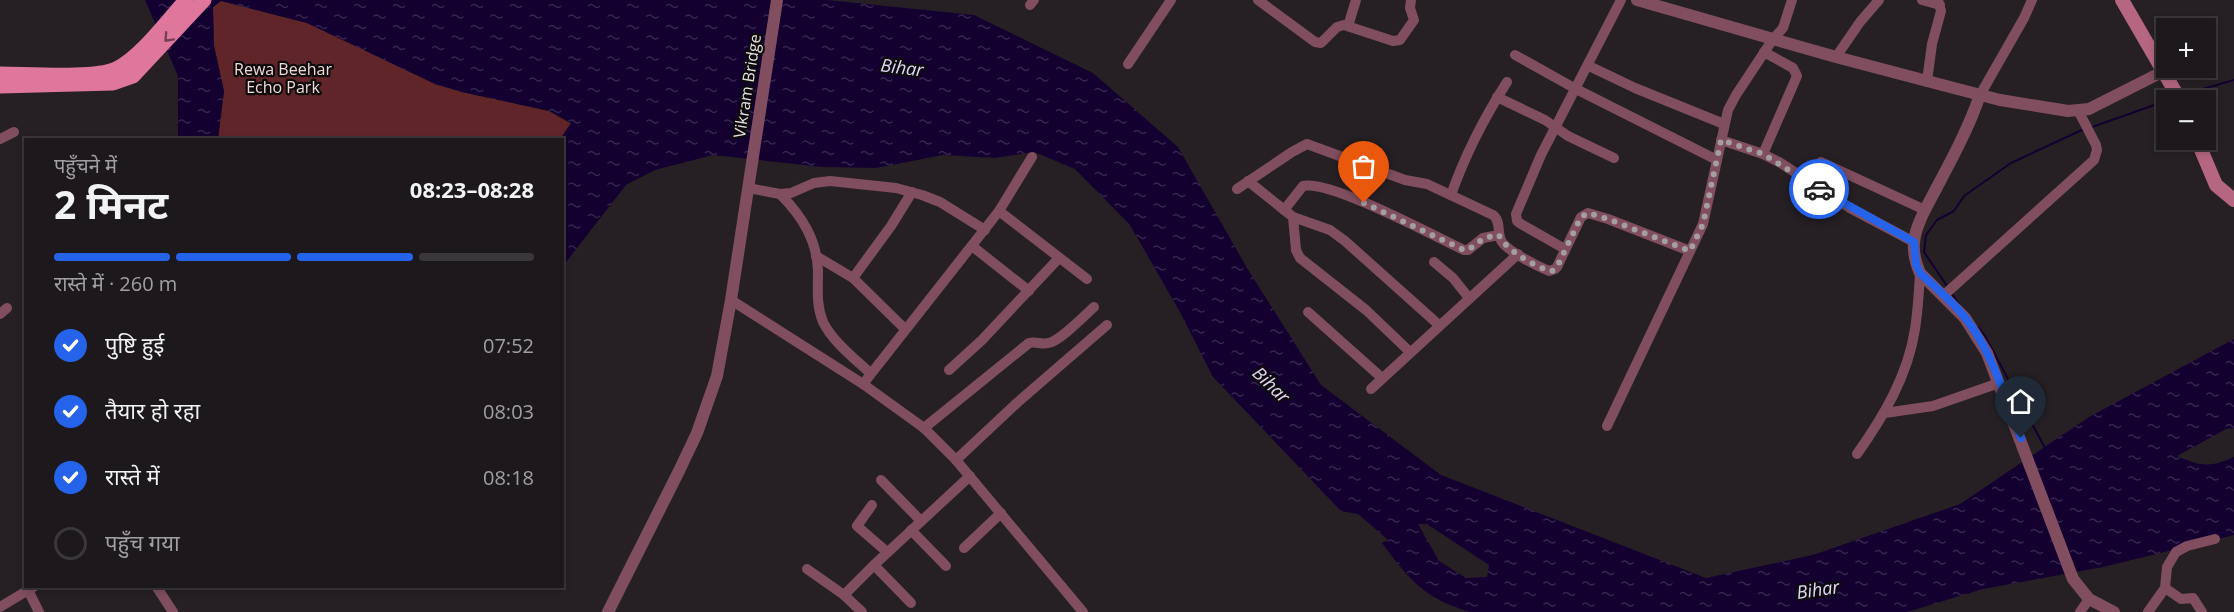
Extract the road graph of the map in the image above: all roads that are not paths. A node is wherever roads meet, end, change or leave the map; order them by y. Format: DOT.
graph roads {
  1 [pos="186,0"];
  2 [pos="204,0"];
  3 [pos="777,0"];
  4 [pos="1171,0"];
  5 [pos="1258,0"];
  6 [pos="1356,0"];
  7 [pos="1411,0"];
  8 [pos="1621,0"];
  9 [pos="1792,0"];
  10 [pos="1879,0"];
  11 [pos="1922,0"];
  12 [pos="2032,0"];
  13 [pos="2122,0"];
  14 [pos="1643,1"];
  15 [pos="1939,3"];
  16 [pos="1348,26"];
  17 [pos="1773,39"];
  18 [pos="1764,52"];
  19 [pos="1515,55"];
  20 [pos="1836,57"];
  21 [pos="2156,57"];
  22 [pos="1128,64"];
  23 [pos="1589,66"];
  24 [pos="128,70"];
  25 [pos="0,74"];
  26 [pos="2156,74"];
  27 [pos="1507,81"];
  28 [pos="1927,81"];
  29 [pos="0,86"];
  30 [pos="1576,89"];
  31 [pos="1980,95"];
  32 [pos="1497,97"];
  33 [pos="2079,112"];
  34 [pos="1724,124"];
  35 [pos="1555,127"];
  36 [pos="15,132"];
  37 [pos="0,139"];
  38 [pos="1721,140"];
  39 [pos="2201,150"];
  40 [pos="1763,154"];
  41 [pos="1032,157"];
  42 [pos="1614,158"];
  43 [pos="1717,160"];
  44 [pos="1821,162"];
  45 [pos="1248,181"];
  46 [pos="749,182"];
  47 [pos="1237,189"];
  48 [pos="912,192"];
  49 [pos="780,194"];
  50 [pos="1451,195"];
  51 [pos="2234,200"];
  52 [pos="1284,210"];
  53 [pos="1925,210"];
  54 [pos="999,212"];
  55 [pos="1293,217"];
  56 [pos="985,230"];
  57 [pos="1499,235"];
  58 [pos="1914,242"];
  59 [pos="972,246"];
  60 [pos="1565,249"];
  61 [pos="1690,251"];
  62 [pos="1518,254"];
  63 [pos="816,256"];
  64 [pos="1059,258"];
  65 [pos="1434,262"];
  66 [pos="1920,273"];
  67 [pos="853,278"];
  68 [pos="1087,279"];
  69 [pos="1029,291"];
  70 [pos="1943,296"];
  71 [pos="1469,298"];
  72 [pos="731,300"];
  73 [pos="1094,308"];
  74 [pos="1308,312"];
  75 [pos="1107,325"];
  76 [pos="1439,325"];
  77 [pos="905,329"];
  78 [pos="1410,352"];
  79 [pos="949,370"];
  80 [pos="870,373"];
  81 [pos="1382,378"];
  82 [pos="1999,383"];
  83 [pos="862,384"];
  84 [pos="1371,388"];
  85 [pos="1885,413"];
  86 [pos="1607,426"];
  87 [pos="924,428"];
  88 [pos="1857,454"];
  89 [pos="956,460"];
  90 [pos="970,476"];
  91 [pos="881,480"];
  92 [pos="872,505"];
  93 [pos="1001,513"];
  94 [pos="921,521"];
  95 [pos="911,530"];
  96 [pos="2215,539"];
  97 [pos="964,548"];
  98 [pos="887,552"];
  99 [pos="874,565"];
  100 [pos="946,566"];
  101 [pos="807,569"];
  102 [pos="32,588"];
  103 [pos="157,588"];
  104 [pos="2165,588"];
  105 [pos="844,595"];
  106 [pos="2089,599"];
  107 [pos="911,603"];
  108 [pos="0,607"];
  109 [pos="39,612"];
  110 [pos="173,612"];
  111 [pos="608,612"];
  112 [pos="862,612"];
  113 [pos="1083,612"];
  114 [pos="2080,612"];
  115 [pos="2114,612"];
  116 [pos="2148,612"];
  117 [pos="2202,612"];
  1 -- 24 [label="main road"];
  2 -- 24 [label="main road, one-way"];
  3 -- 46 [label="street, Vikram Bridge"];
  4 -- 22 [label="street"];
  5 -- 16 [label="street"];
  6 -- 16 [label="street"];
  7 -- 16 [label="street"];
  8 -- 23 [label="street"];
  9 -- 17 [label="street"];
  10 -- 20 [label="street"];
  11 -- 15 [label="street"];
  12 -- 31 [label="street"];
  13 -- 21 [label="main road"];
  14 -- 17 [label="street"];
  15 -- 28 [label="street"];
  17 -- 18 [label="street"];
  17 -- 20 [label="street"];
  18 -- 34 [label="street"];
  18 -- 40 [label="street"];
  19 -- 30 [label="street"];
  20 -- 28 [label="street"];
  23 -- 30 [label="street"];
  23 -- 34 [label="street"];
  24 -- 25 [label="main road"];
  24 -- 29 [label="main road"];
  26 -- 33 [label="street"];
  27 -- 32 [label="street"];
  28 -- 31 [label="street"];
  30 -- 35 [label="street"];
  30 -- 43 [label="street"];
  31 -- 33 [label="street"];
  31 -- 53 [label="street"];
  32 -- 35 [label="street"];
  32 -- 50 [label="street"];
  33 -- 70 [label="street"];
  34 -- 38 [label="street"];
  35 -- 42 [label="street"];
  35 -- 60 [label="street"];
  36 -- 37 [label="street"];
  38 -- 40 [label="street"];
  38 -- 43 [label="street"];
  39 -- 51 [label="main road"];
  40 -- 58 [label="street"];
  41 -- 54 [label="street"];
  43 -- 61 [label="street"];
  44 -- 53 [label="street"];
  45 -- 47 [label="street"];
  45 -- 50 [label="street"];
  45 -- 52 [label="street"];
  46 -- 49 [label="street"];
  46 -- 72 [label="street, Vikram Bridge"];
  48 -- 49 [label="street"];
  48 -- 56 [label="street"];
  48 -- 67 [label="street"];
  49 -- 63 [label="street"];
  50 -- 57 [label="street"];
  52 -- 55 [label="street"];
  52 -- 57 [label="street"];
  53 -- 58 [label="street"];
  54 -- 56 [label="street"];
  54 -- 64 [label="street"];
  55 -- 76 [label="street"];
  55 -- 78 [label="street"];
  56 -- 59 [label="street"];
  57 -- 62 [label="street"];
  58 -- 66 [label="street"];
  59 -- 69 [label="street"];
  59 -- 77 [label="street"];
  60 -- 61 [label="street"];
  60 -- 62 [label="street"];
  61 -- 86 [label="street"];
  62 -- 71 [label="street"];
  63 -- 67 [label="street"];
  63 -- 80 [label="street"];
  64 -- 68 [label="street"];
  64 -- 69 [label="street"];
  65 -- 71 [label="street"];
  66 -- 70 [label="street"];
  66 -- 85 [label="street"];
  67 -- 77 [label="street"];
  69 -- 79 [label="street"];
  70 -- 82 [label="street"];
  71 -- 76 [label="street"];
  72 -- 83 [label="street"];
  72 -- 111 [label="street, Vikram Bridge"];
  73 -- 87 [label="street"];
  74 -- 81 [label="street"];
  75 -- 89 [label="street"];
  76 -- 78 [label="street"];
  77 -- 80 [label="street"];
  78 -- 81 [label="street"];
  80 -- 83 [label="street"];
  81 -- 84 [label="street"];
  82 -- 85 [label="street"];
  82 -- 106 [label="street"];
  83 -- 87 [label="street"];
  85 -- 88 [label="street"];
  87 -- 89 [label="street"];
  89 -- 90 [label="street"];
  90 -- 93 [label="street"];
  90 -- 94 [label="street"];
  91 -- 94 [label="street"];
  92 -- 98 [label="street"];
  93 -- 97 [label="street"];
  93 -- 113 [label="street"];
  94 -- 95 [label="street"];
  95 -- 98 [label="street"];
  95 -- 100 [label="street"];
  96 -- 104 [label="street"];
  98 -- 99 [label="street"];
  99 -- 105 [label="street"];
  99 -- 107 [label="street"];
  101 -- 105 [label="street"];
  102 -- 108 [label="street"];
  102 -- 109 [label="street"];
  103 -- 110 [label="street"];
  104 -- 116 [label="street"];
  104 -- 117 [label="street"];
  105 -- 112 [label="street"];
  106 -- 114 [label="street"];
  106 -- 115 [label="street"];
}
